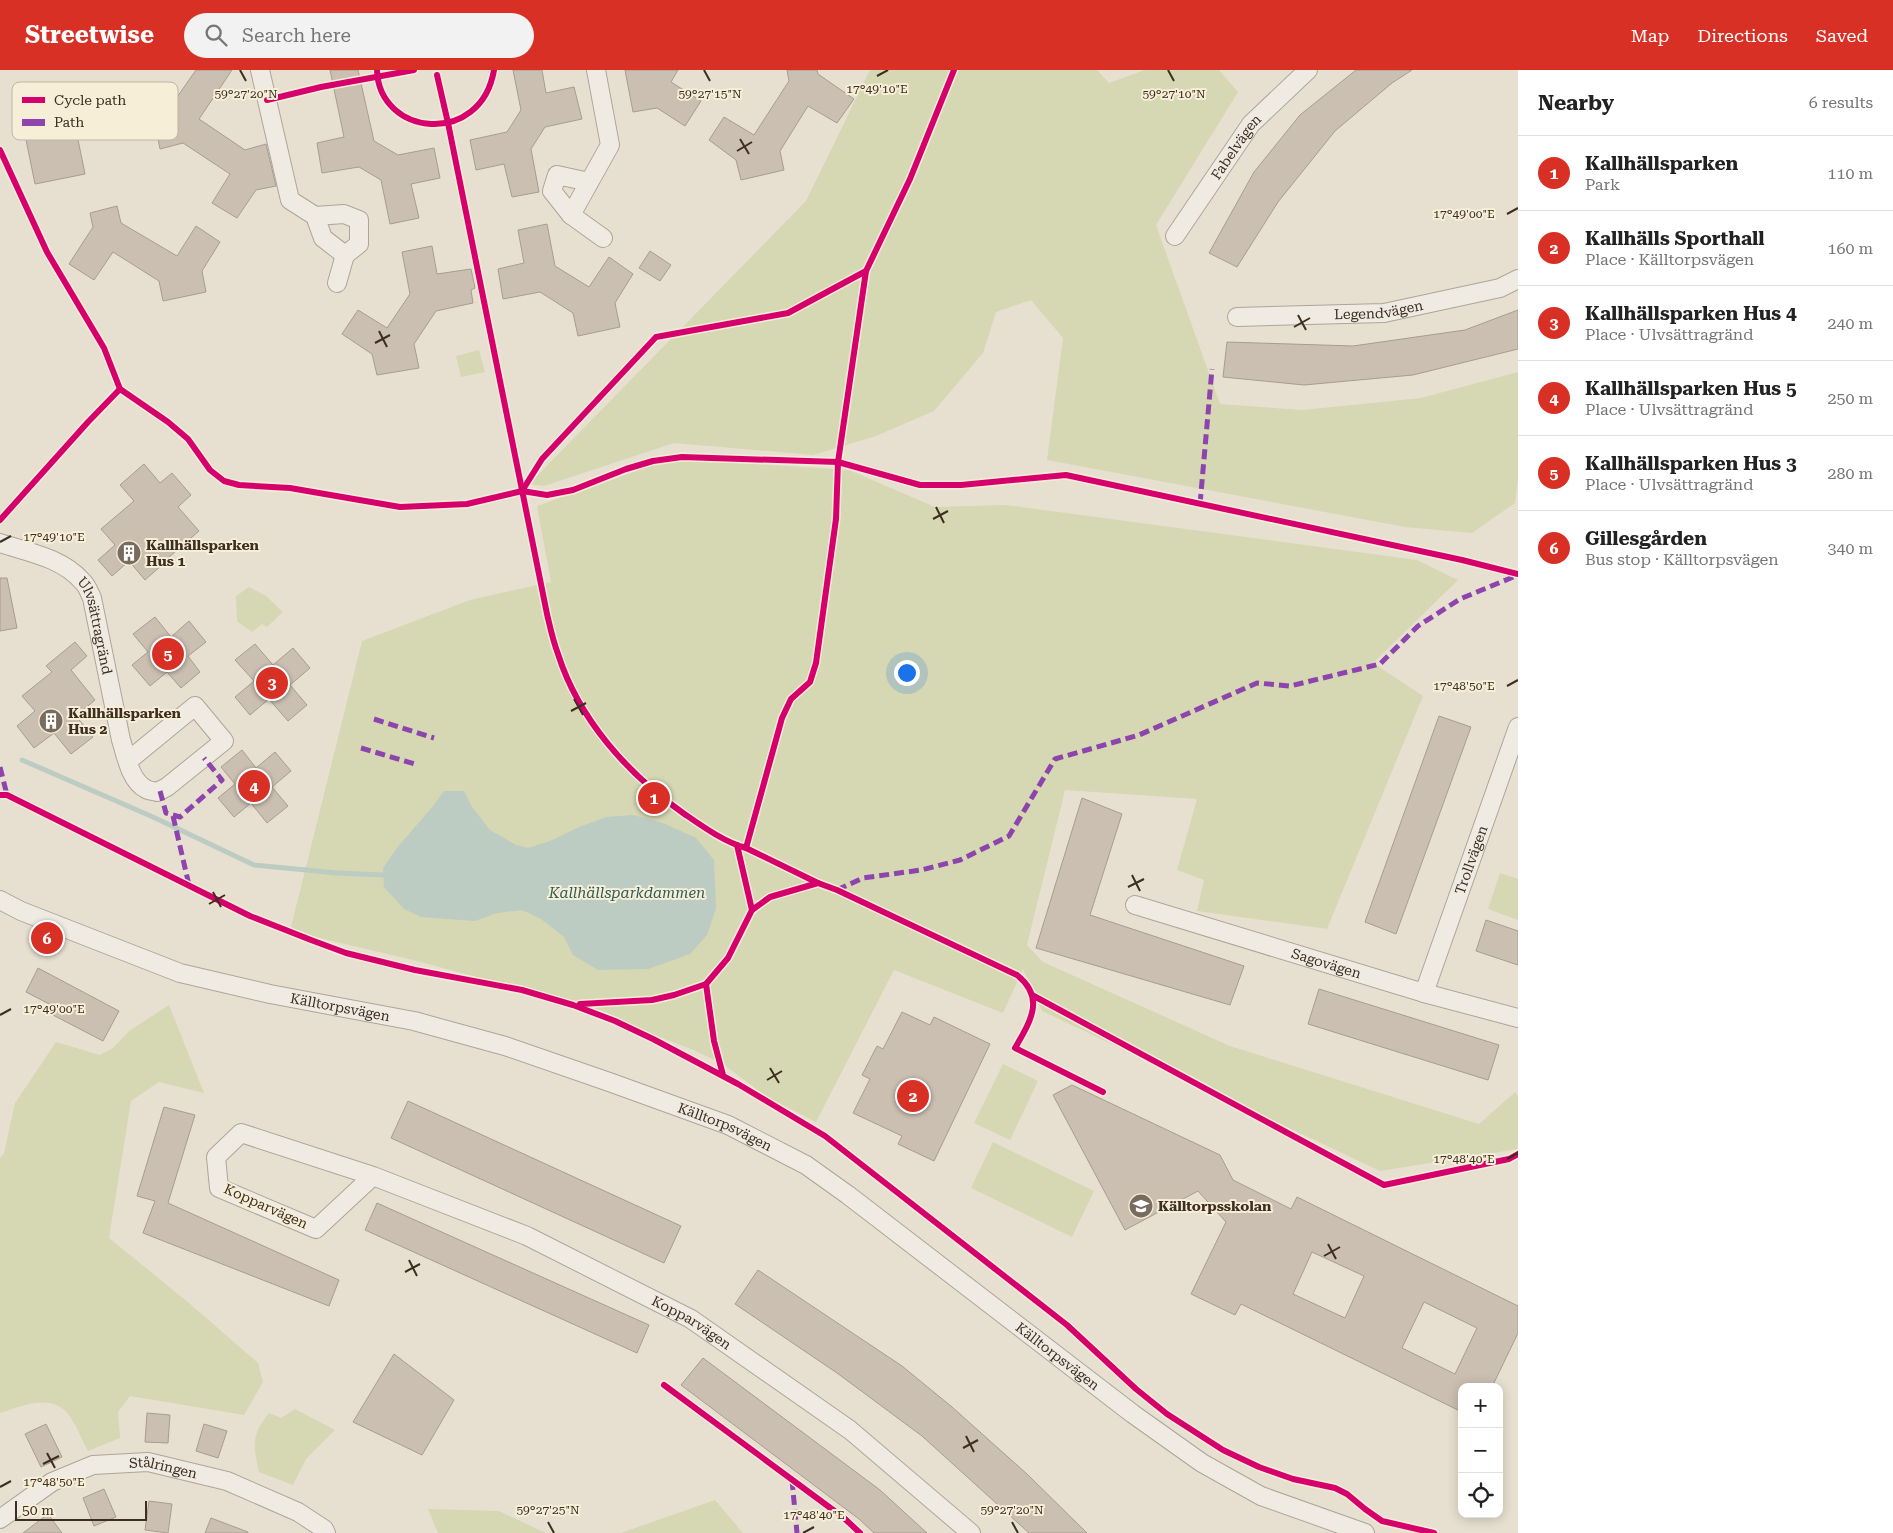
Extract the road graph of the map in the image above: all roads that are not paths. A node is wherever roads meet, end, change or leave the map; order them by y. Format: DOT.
graph roads {
  1 [pos="260,70"];
  2 [pos="596,70"];
  3 [pos="1308,70"];
  4 [pos="589,182"];
  5 [pos="571,215"];
  6 [pos="315,216"];
  7 [pos="1175,236"];
  8 [pos="603,238"];
  9 [pos="344,255"];
  10 [pos="1518,279"];
  11 [pos="337,283"];
  12 [pos="1237,317"];
  13 [pos="0,544"];
  14 [pos="1518,727"];
  15 [pos="128,761"];
  16 [pos="0,900"];
  17 [pos="1135,905"];
  18 [pos="1424,992"];
  19 [pos="1518,1018"];
  20 [pos="374,1176"];
  21 [pos="0,1518"];
  22 [pos="326,1533"];
  23 [pos="971,1533"];
  24 [pos="1365,1533"];
  1 -- 6 [label="street"];
  2 -- 4 [label="street"];
  3 -- 7 [label="street, Fabelvägen"];
  4 -- 5 [label="street"];
  4 -- 5 [label="street"];
  5 -- 8 [label="street"];
  6 -- 9 [label="street"];
  6 -- 9 [label="street"];
  9 -- 11 [label="street"];
  10 -- 12 [label="street, Legendvägen"];
  13 -- 15 [label="street, Ulvsättragränd"];
  14 -- 18 [label="street, Trollvägen"];
  15 -- 15 [label="street, Ulvsättragränd"];
  16 -- 24 [label="street, Källtorpsvägen"];
  17 -- 18 [label="street, Sagovägen"];
  18 -- 19 [label="street, Sagovägen"];
  20 -- 20 [label="street, Kopparvägen"];
  20 -- 23 [label="street, Kopparvägen"];
  21 -- 22 [label="street, Stålringen"];
}
